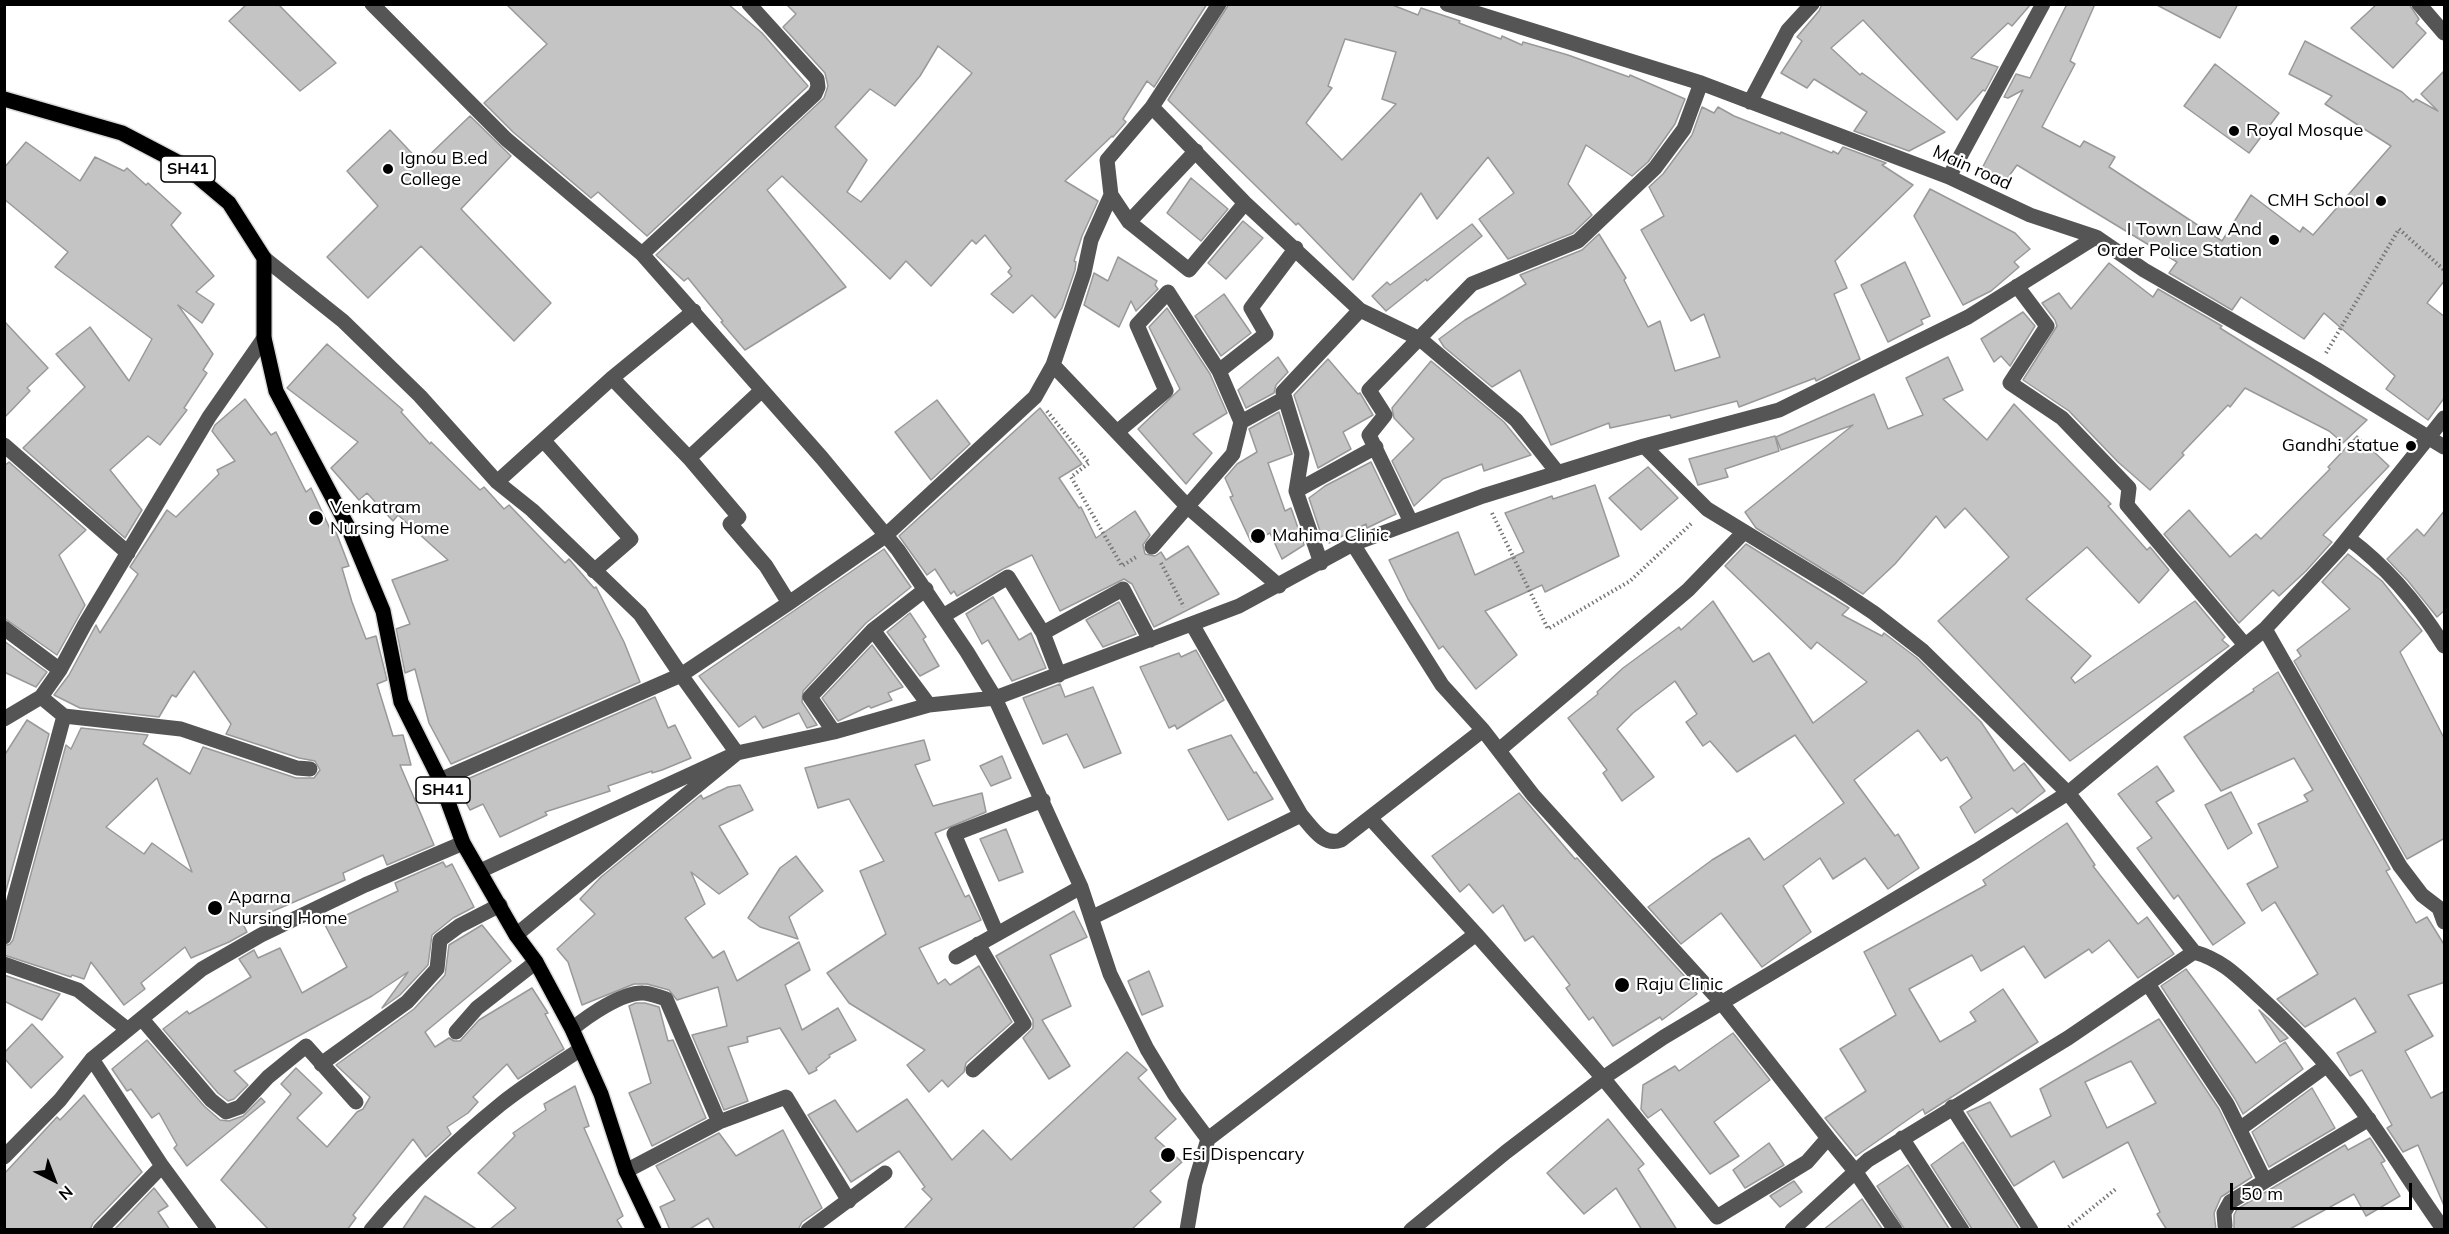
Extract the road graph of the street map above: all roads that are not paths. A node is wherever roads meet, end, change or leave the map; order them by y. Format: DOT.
graph roads {
  1 [pos="372,4"];
  2 [pos="749,4"];
  3 [pos="1219,4"];
  4 [pos="1447,4"];
  5 [pos="1812,4"];
  6 [pos="2043,4"];
  7 [pos="2418,4"];
  8 [pos="2445,33"];
  9 [pos="1701,83"];
  10 [pos="4,99"];
  11 [pos="1750,102"];
  12 [pos="1152,107"];
  13 [pos="1196,151"];
  14 [pos="1949,177"];
  15 [pos="1111,195"];
  16 [pos="1245,203"];
  17 [pos="1129,222"];
  18 [pos="2096,237"];
  19 [pos="1296,248"];
  20 [pos="642,254"];
  21 [pos="264,258"];
  22 [pos="2017,286"];
  23 [pos="1360,310"];
  24 [pos="694,311"];
  25 [pos="264,338"];
  26 [pos="1420,339"];
  27 [pos="1053,365"];
  28 [pos="1219,371"];
  29 [pos="612,378"];
  30 [pos="762,390"];
  31 [pos="1285,398"];
  32 [pos="2445,418"];
  33 [pos="1241,422"];
  34 [pos="1117,432"];
  35 [pos="2428,437"];
  36 [pos="544,441"];
  37 [pos="4,445"];
  38 [pos="1644,446"];
  39 [pos="1376,447"];
  40 [pos="2445,447"];
  41 [pos="689,458"];
  42 [pos="1558,472"];
  43 [pos="497,482"];
  44 [pos="1296,491"];
  45 [pos="1188,507"];
  46 [pos="1411,522"];
  47 [pos="1744,532"];
  48 [pos="885,536"];
  49 [pos="2348,538"];
  50 [pos="1353,544"];
  51 [pos="1152,547"];
  52 [pos="128,554"];
  53 [pos="1321,563"];
  54 [pos="594,571"];
  55 [pos="1279,586"];
  56 [pos="926,589"];
  57 [pos="789,603"];
  58 [pos="943,616"];
  59 [pos="1192,624"];
  60 [pos="4,628"];
  61 [pos="2265,629"];
  62 [pos="873,630"];
  63 [pos="1043,633"];
  64 [pos="1150,640"];
  65 [pos="2245,645"];
  66 [pos="2445,646"];
  67 [pos="60,670"];
  68 [pos="681,675"];
  69 [pos="1059,675"];
  70 [pos="41,697"];
  71 [pos="995,698"];
  72 [pos="928,705"];
  73 [pos="64,716"];
  74 [pos="4,719"];
  75 [pos="1483,730"];
  76 [pos="834,732"];
  77 [pos="1499,750"];
  78 [pos="737,753"];
  79 [pos="310,769"];
  80 [pos="440,780"];
  81 [pos="2068,793"];
  82 [pos="1043,800"];
  83 [pos="1301,815"];
  84 [pos="1370,818"];
  85 [pos="463,843"];
  86 [pos="480,871"];
  87 [pos="1082,887"];
  88 [pos="500,905"];
  89 [pos="1093,917"];
  90 [pos="2445,922"];
  91 [pos="997,934"];
  92 [pos="1476,934"];
  93 [pos="516,935"];
  94 [pos="4,937"];
  95 [pos="978,944"];
  96 [pos="2194,952"];
  97 [pos="956,957"];
  98 [pos="536,962"];
  99 [pos="4,964"];
  100 [pos="2148,984"];
  101 [pos="1721,1002"];
  102 [pos="142,1019"];
  103 [pos="127,1029"];
  104 [pos="572,1029"];
  105 [pos="456,1032"];
  106 [pos="581,1049"];
  107 [pos="92,1059"];
  108 [pos="321,1064"];
  109 [pos="2326,1066"];
  110 [pos="973,1070"];
  111 [pos="1603,1078"];
  112 [pos="356,1102"];
  113 [pos="1952,1107"];
  114 [pos="2368,1119"];
  115 [pos="719,1122"];
  116 [pos="2241,1128"];
  117 [pos="1828,1138"];
  118 [pos="1902,1138"];
  119 [pos="1208,1139"];
  120 [pos="4,1157"];
  121 [pos="162,1166"];
  122 [pos="1855,1171"];
  123 [pos="626,1172"];
  124 [pos="885,1173"];
  125 [pos="2265,1182"];
  126 [pos="849,1201"];
  127 [pos="1809,1224"];
  128 [pos="2225,1226"];
  129 [pos="100,1230"];
  130 [pos="209,1230"];
  131 [pos="371,1230"];
  132 [pos="654,1230"];
  133 [pos="808,1230"];
  134 [pos="1187,1230"];
  135 [pos="1411,1230"];
  136 [pos="1792,1230"];
  137 [pos="1895,1230"];
  138 [pos="1962,1230"];
  139 [pos="2031,1230"];
  140 [pos="2444,1230"];
  1 -- 20 [label="street"];
  2 -- 20 [label="street"];
  3 -- 12 [label="street"];
  4 -- 9 [label="street, Main road"];
  5 -- 11 [label="street"];
  6 -- 14 [label="street"];
  7 -- 8 [label="street"];
  9 -- 11 [label="street, Main road"];
  9 -- 26 [label="street"];
  10 -- 21 [label="main road, SH41"];
  11 -- 14 [label="street, Main road"];
  12 -- 13 [label="street"];
  12 -- 15 [label="street"];
  13 -- 16 [label="street"];
  13 -- 17 [label="street"];
  14 -- 18 [label="street, Main road"];
  15 -- 17 [label="street"];
  15 -- 27 [label="street"];
  16 -- 17 [label="street"];
  16 -- 19 [label="street"];
  18 -- 22 [label="street"];
  18 -- 35 [label="street, Main road"];
  19 -- 23 [label="street"];
  19 -- 28 [label="street"];
  20 -- 24 [label="street"];
  21 -- 25 [label="main road, SH41"];
  21 -- 43 [label="street"];
  22 -- 38 [label="street"];
  22 -- 65 [label="street"];
  23 -- 26 [label="street"];
  23 -- 31 [label="street"];
  24 -- 29 [label="street"];
  24 -- 30 [label="street"];
  25 -- 52 [label="street"];
  25 -- 80 [label="main road, SH41"];
  26 -- 39 [label="street"];
  26 -- 42 [label="street"];
  27 -- 34 [label="street"];
  27 -- 48 [label="street"];
  28 -- 33 [label="street"];
  28 -- 34 [label="street"];
  29 -- 36 [label="street"];
  29 -- 41 [label="street"];
  30 -- 41 [label="street"];
  30 -- 48 [label="street"];
  31 -- 33 [label="street"];
  31 -- 44 [label="street"];
  32 -- 35 [label="street"];
  33 -- 45 [label="street"];
  34 -- 45 [label="street"];
  35 -- 40 [label="street, Main road"];
  35 -- 49 [label="street"];
  36 -- 43 [label="street"];
  36 -- 54 [label="street"];
  37 -- 52 [label="street"];
  38 -- 42 [label="street"];
  38 -- 47 [label="street"];
  39 -- 44 [label="street"];
  39 -- 46 [label="street"];
  41 -- 57 [label="street"];
  42 -- 46 [label="street"];
  43 -- 54 [label="street"];
  44 -- 53 [label="street"];
  45 -- 51 [label="street"];
  45 -- 55 [label="street"];
  46 -- 50 [label="street"];
  47 -- 77 [label="street"];
  47 -- 81 [label="street"];
  48 -- 56 [label="street"];
  48 -- 57 [label="street"];
  49 -- 61 [label="street"];
  49 -- 66 [label="street"];
  50 -- 53 [label="street"];
  50 -- 75 [label="street"];
  52 -- 67 [label="street"];
  53 -- 55 [label="street"];
  54 -- 68 [label="street"];
  55 -- 59 [label="street"];
  56 -- 58 [label="street"];
  56 -- 62 [label="street"];
  57 -- 68 [label="street"];
  58 -- 63 [label="street"];
  58 -- 71 [label="street"];
  59 -- 64 [label="street"];
  59 -- 83 [label="street"];
  60 -- 67 [label="street"];
  61 -- 65 [label="street"];
  61 -- 90 [label="street"];
  62 -- 72 [label="street"];
  62 -- 76 [label="street"];
  63 -- 64 [label="street"];
  63 -- 69 [label="street"];
  64 -- 69 [label="street"];
  65 -- 81 [label="street"];
  67 -- 70 [label="street"];
  68 -- 78 [label="street"];
  68 -- 80 [label="street"];
  69 -- 71 [label="street"];
  70 -- 73 [label="street"];
  70 -- 74 [label="street"];
  71 -- 72 [label="street"];
  71 -- 82 [label="street"];
  72 -- 76 [label="street"];
  73 -- 79 [label="street"];
  73 -- 94 [label="street"];
  75 -- 77 [label="street"];
  75 -- 84 [label="street"];
  76 -- 78 [label="street"];
  77 -- 101 [label="street"];
  78 -- 86 [label="street"];
  78 -- 93 [label="street"];
  80 -- 85 [label="main road, SH41"];
  81 -- 96 [label="street"];
  81 -- 101 [label="street"];
  82 -- 87 [label="street"];
  82 -- 91 [label="street"];
  83 -- 84 [label="street"];
  83 -- 89 [label="street"];
  84 -- 92 [label="street"];
  85 -- 86 [label="main road, SH41"];
  85 -- 102 [label="street"];
  86 -- 88 [label="main road, SH41"];
  87 -- 89 [label="street"];
  87 -- 91 [label="street"];
  88 -- 93 [label="main road, SH41"];
  88 -- 108 [label="street"];
  89 -- 119 [label="street"];
  91 -- 95 [label="street"];
  92 -- 111 [label="street"];
  92 -- 119 [label="street"];
  93 -- 98 [label="main road, SH41"];
  95 -- 97 [label="street"];
  95 -- 110 [label="street"];
  96 -- 100 [label="street"];
  96 -- 109 [label="street"];
  98 -- 104 [label="main road, SH41"];
  98 -- 105 [label="street"];
  99 -- 103 [label="street"];
  100 -- 113 [label="street"];
  100 -- 116 [label="street"];
  101 -- 111 [label="street"];
  101 -- 117 [label="street"];
  102 -- 103 [label="street"];
  102 -- 108 [label="street"];
  103 -- 107 [label="street"];
  104 -- 106 [label="main road, SH41"];
  104 -- 115 [label="street"];
  106 -- 123 [label="main road, SH41"];
  106 -- 131 [label="street"];
  107 -- 120 [label="street"];
  107 -- 121 [label="street"];
  108 -- 112 [label="street"];
  109 -- 114 [label="street"];
  109 -- 116 [label="street"];
  111 -- 117 [label="street"];
  111 -- 135 [label="street"];
  113 -- 118 [label="street"];
  113 -- 139 [label="street"];
  114 -- 125 [label="street"];
  114 -- 140 [label="street"];
  115 -- 123 [label="street"];
  115 -- 126 [label="street"];
  116 -- 125 [label="street"];
  117 -- 122 [label="street"];
  118 -- 122 [label="street"];
  118 -- 138 [label="street"];
  119 -- 134 [label="street"];
  121 -- 129 [label="street"];
  121 -- 130 [label="street"];
  122 -- 127 [label="street"];
  122 -- 137 [label="street"];
  123 -- 132 [label="main road, SH41"];
  124 -- 126 [label="street"];
  125 -- 128 [label="street"];
  126 -- 133 [label="street"];
  127 -- 136 [label="street"];
}
